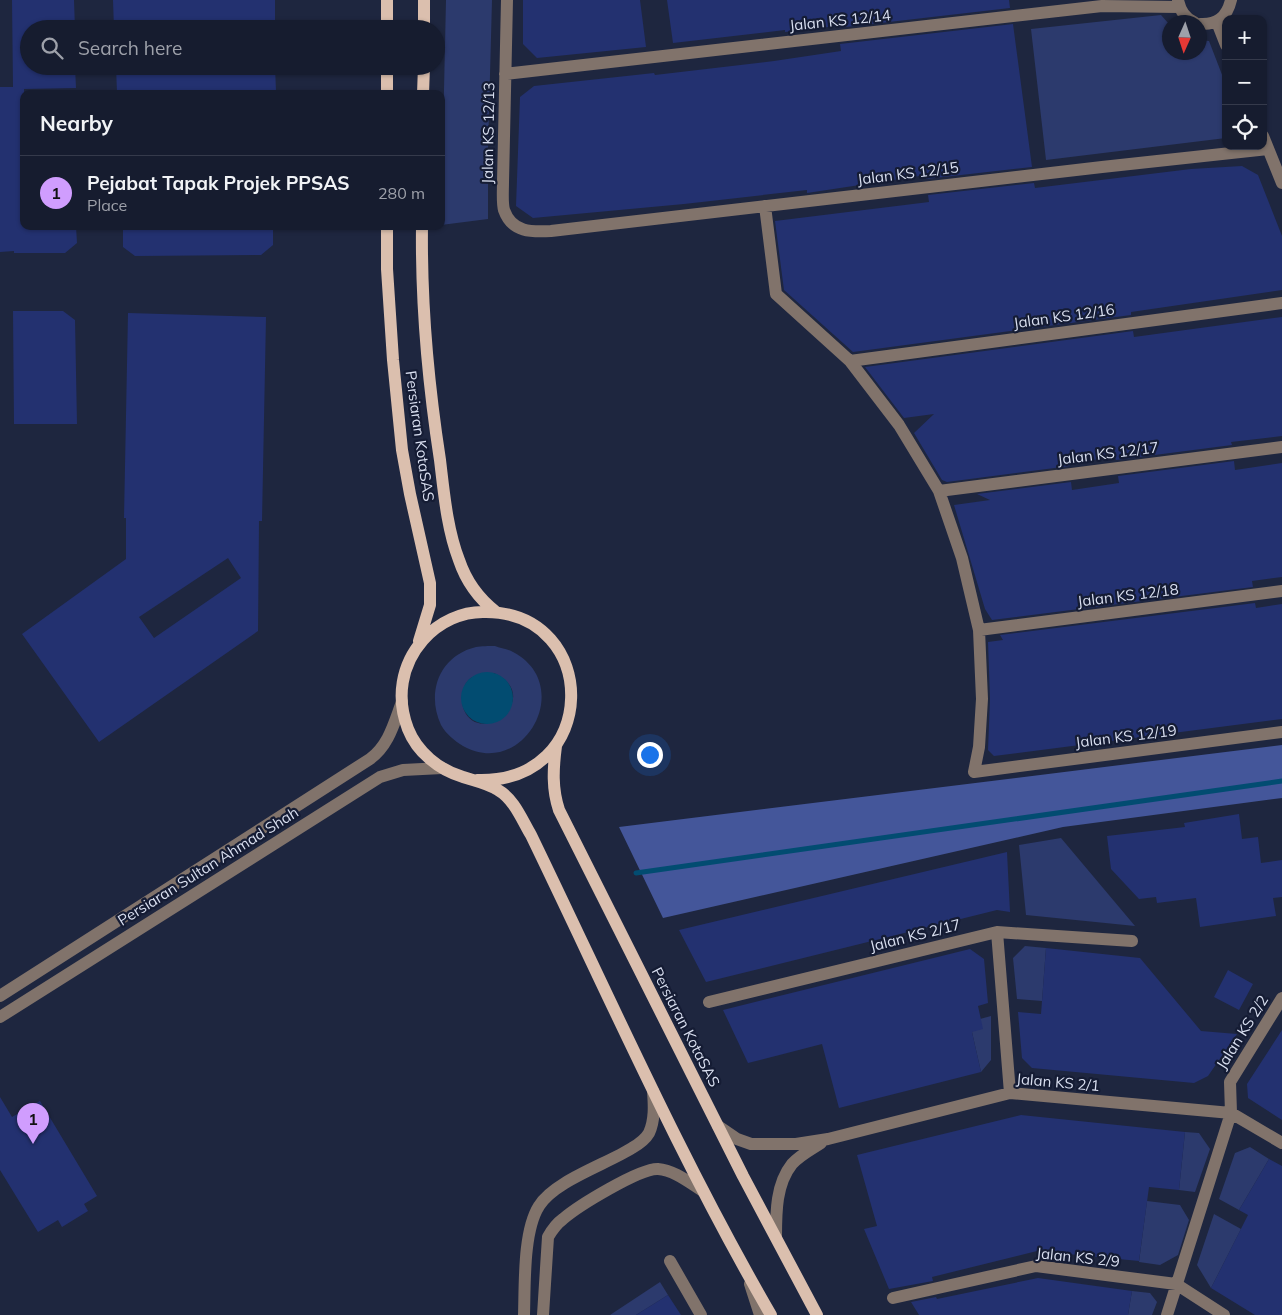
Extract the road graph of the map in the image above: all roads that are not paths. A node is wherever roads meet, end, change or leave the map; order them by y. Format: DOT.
graph roads {
  1 [pos="387,0"];
  2 [pos="424,0"];
  3 [pos="507,0"];
  4 [pos="1231,0"];
  5 [pos="1102,3"];
  6 [pos="1179,3"];
  7 [pos="1183,15"];
  8 [pos="387,20"];
  9 [pos="424,20"];
  10 [pos="1216,22"];
  11 [pos="1207,25"];
  12 [pos="1222,36"];
  13 [pos="506,74"];
  14 [pos="387,75"];
  15 [pos="424,75"];
  16 [pos="387,90"];
  17 [pos="424,90"];
  18 [pos="1268,149"];
  19 [pos="1282,183"];
  20 [pos="765,206"];
  21 [pos="387,230"];
  22 [pos="422,230"];
  23 [pos="551,231"];
  24 [pos="1282,303"];
  25 [pos="850,361"];
  26 [pos="1282,446"];
  27 [pos="939,491"];
  28 [pos="1282,591"];
  29 [pos="496,612"];
  30 [pos="979,630"];
  31 [pos="418,646"];
  32 [pos="402,702"];
  33 [pos="1282,732"];
  34 [pos="556,746"];
  35 [pos="442,768"];
  36 [pos="478,780"];
  37 [pos="996,932"];
  38 [pos="1132,941"];
  39 [pos="0,996"];
  40 [pos="1282,998"];
  41 [pos="709,1002"];
  42 [pos="0,1017"];
  43 [pos="654,1091"];
  44 [pos="1010,1094"];
  45 [pos="1231,1113"];
  46 [pos="718,1126"];
  47 [pos="828,1139"];
  48 [pos="1282,1144"];
  49 [pos="703,1191"];
  50 [pos="776,1237"];
  51 [pos="670,1261"];
  52 [pos="748,1275"];
  53 [pos="1176,1284"];
  54 [pos="893,1298"];
  55 [pos="524,1315"];
  56 [pos="543,1315"];
  57 [pos="701,1315"];
  58 [pos="760,1315"];
  59 [pos="771,1315"];
  60 [pos="817,1315"];
  61 [pos="1167,1315"];
  62 [pos="1224,1315"];
  1 -- 8 [label="main road"];
  2 -- 9 [label="main road"];
  3 -- 13 [label="street, Jalan KS 12/13"];
  4 -- 10 [label="street"];
  5 -- 6 [label="street, Jalan KS 12/14"];
  5 -- 13 [label="street, Jalan KS 12/14"];
  6 -- 7 [label="street"];
  10 -- 11 [label="street"];
  10 -- 12 [label="street"];
  13 -- 23 [label="street, Jalan KS 12/13"];
  14 -- 16 [label="main road"];
  15 -- 17 [label="main road"];
  18 -- 19 [label="street"];
  18 -- 20 [label="street, Jalan KS 12/15"];
  20 -- 23 [label="street, Jalan KS 12/15"];
  20 -- 25 [label="street"];
  21 -- 31 [label="main road, Persiaran KotaSAS"];
  22 -- 29 [label="main road, Persiaran KotaSAS"];
  24 -- 25 [label="street, Jalan KS 12/16"];
  25 -- 27 [label="street"];
  26 -- 27 [label="street, Jalan KS 12/17"];
  27 -- 30 [label="street"];
  28 -- 30 [label="street, Jalan KS 12/18"];
  29 -- 31 [label="main road, Persiaran KotaSAS"];
  29 -- 34 [label="main road, Persiaran KotaSAS"];
  30 -- 33 [label="street, Jalan KS 12/19"];
  31 -- 32 [label="main road, Persiaran KotaSAS"];
  32 -- 35 [label="main road, Persiaran KotaSAS"];
  32 -- 39 [label="street, Persiaran Sultan Ahmad Shah"];
  34 -- 36 [label="main road, Persiaran KotaSAS"];
  34 -- 46 [label="main road, Persiaran KotaSAS"];
  35 -- 36 [label="main road, Persiaran KotaSAS"];
  35 -- 42 [label="street, Persiaran Sultan Ahmad Shah"];
  36 -- 43 [label="main road, Persiaran KotaSAS"];
  37 -- 38 [label="street, Jalan KS 2/17"];
  37 -- 41 [label="street, Jalan KS 2/17"];
  37 -- 44 [label="street"];
  40 -- 45 [label="street, Jalan KS 2/2"];
  43 -- 49 [label="main road, Persiaran KotaSAS"];
  43 -- 55 [label="street"];
  44 -- 45 [label="street, Jalan KS 2/1"];
  44 -- 47 [label="street, Jalan KS 2/1"];
  45 -- 48 [label="street, Jalan KS 2/1"];
  45 -- 53 [label="street, Jalan KS 2/2"];
  46 -- 47 [label="street"];
  46 -- 50 [label="main road, Persiaran KotaSAS"];
  47 -- 50 [label="street"];
  49 -- 52 [label="main road, Persiaran KotaSAS"];
  49 -- 56 [label="street"];
  50 -- 60 [label="main road, Persiaran KotaSAS"];
  51 -- 57 [label="street"];
  52 -- 58 [label="street"];
  52 -- 59 [label="main road, Persiaran KotaSAS"];
  53 -- 54 [label="street, Jalan KS 2/9"];
  53 -- 61 [label="street, Jalan KS 2/2"];
  53 -- 62 [label="street, Jalan KS 2/9"];
}
